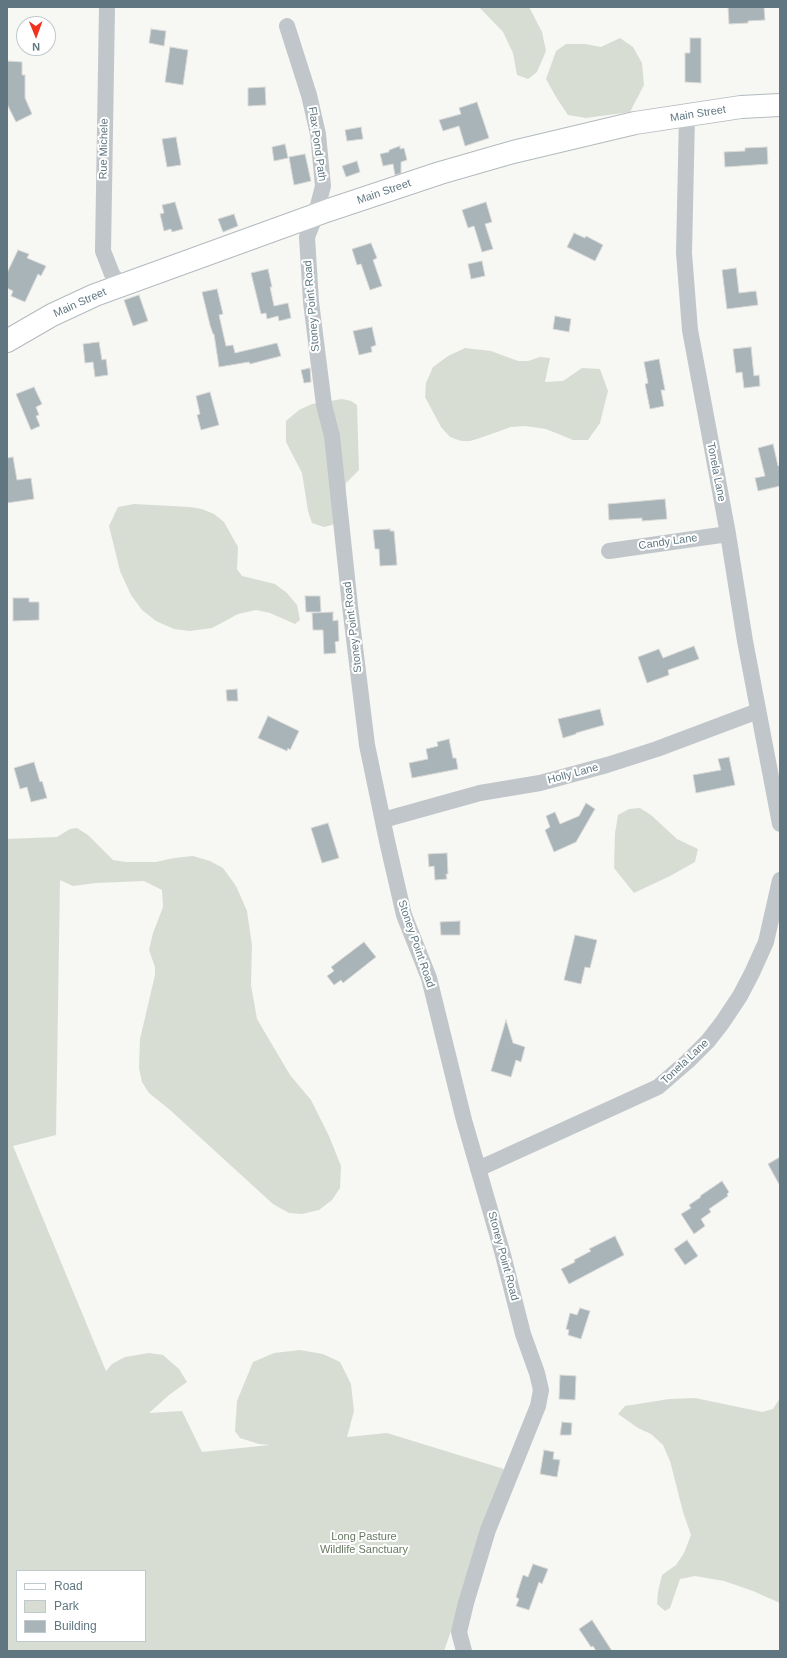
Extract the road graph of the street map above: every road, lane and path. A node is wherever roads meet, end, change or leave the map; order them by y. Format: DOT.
graph roads {
  1 [pos="107,7"];
  2 [pos="287,26"];
  3 [pos="780,105"];
  4 [pos="687,116"];
  5 [pos="315,216"];
  6 [pos="121,286"];
  7 [pos="7,341"];
  8 [pos="728,534"];
  9 [pos="609,551"];
  10 [pos="758,711"];
  11 [pos="383,820"];
  12 [pos="780,824"];
  13 [pos="780,880"];
  14 [pos="478,1169"];
  15 [pos="464,1651"];
  1 -- 6 [label="street, Rue Michele"];
  2 -- 5 [label="street, Flax Pond Path"];
  3 -- 4 [label="main road, Main Street"];
  4 -- 5 [label="main road, Main Street"];
  4 -- 8 [label="street, Tonela Lane"];
  5 -- 6 [label="main road, Main Street"];
  5 -- 11 [label="street, Stoney Point Road"];
  6 -- 7 [label="main road, Main Street"];
  8 -- 9 [label="street, Candy Lane"];
  8 -- 10 [label="street, Tonela Lane"];
  10 -- 11 [label="street, Holly Lane"];
  10 -- 12 [label="street, Tonela Lane"];
  11 -- 14 [label="street, Stoney Point Road"];
  13 -- 14 [label="street, Tonela Lane"];
  14 -- 15 [label="street, Stoney Point Road"];
}
